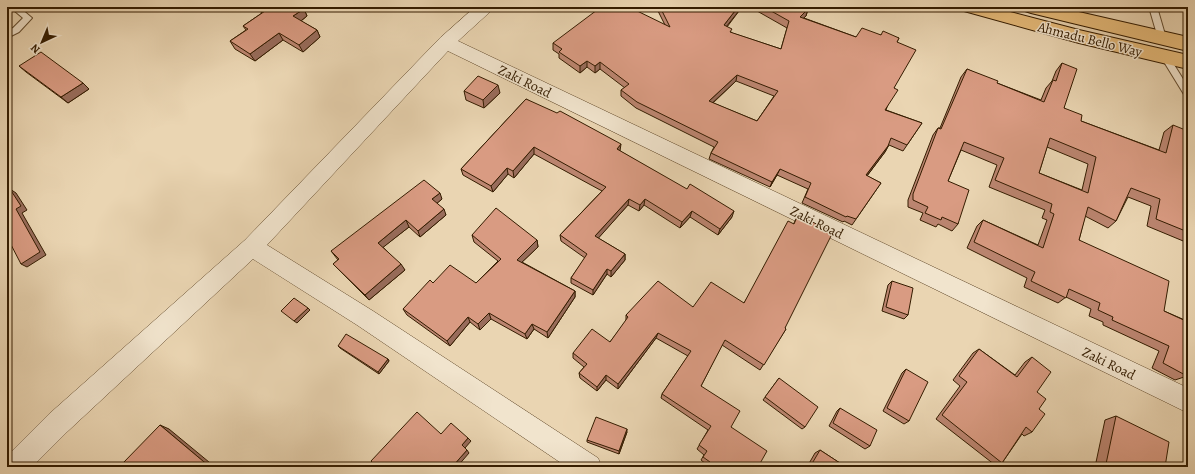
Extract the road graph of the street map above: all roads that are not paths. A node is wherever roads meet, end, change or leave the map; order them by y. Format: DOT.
graph roads {
  1 [pos="14,7"];
  2 [pos="484,7"];
  3 [pos="970,7"];
  4 [pos="1031,7"];
  5 [pos="1152,7"];
  6 [pos="7,35"];
  7 [pos="1162,38"];
  8 [pos="446,42"];
  9 [pos="1188,44"];
  10 [pos="1165,57"];
  11 [pos="1188,62"];
  12 [pos="1188,94"];
  13 [pos="252,248"];
  14 [pos="1188,401"];
  15 [pos="14,467"];
  16 [pos="589,467"];
  1 -- 6 [label="lane"];
  2 -- 8 [label="street"];
  3 -- 10 [label="main road, Ahmadu Bello Way"];
  4 -- 7 [label="main road, Ahmadu Bello Way"];
  5 -- 7 [label="lane"];
  7 -- 9 [label="main road, Ahmadu Bello Way"];
  8 -- 13 [label="street"];
  8 -- 14 [label="street, Zaki Road"];
  10 -- 11 [label="main road, Ahmadu Bello Way"];
  10 -- 12 [label="lane"];
  13 -- 15 [label="street"];
  13 -- 16 [label="street"];
}
